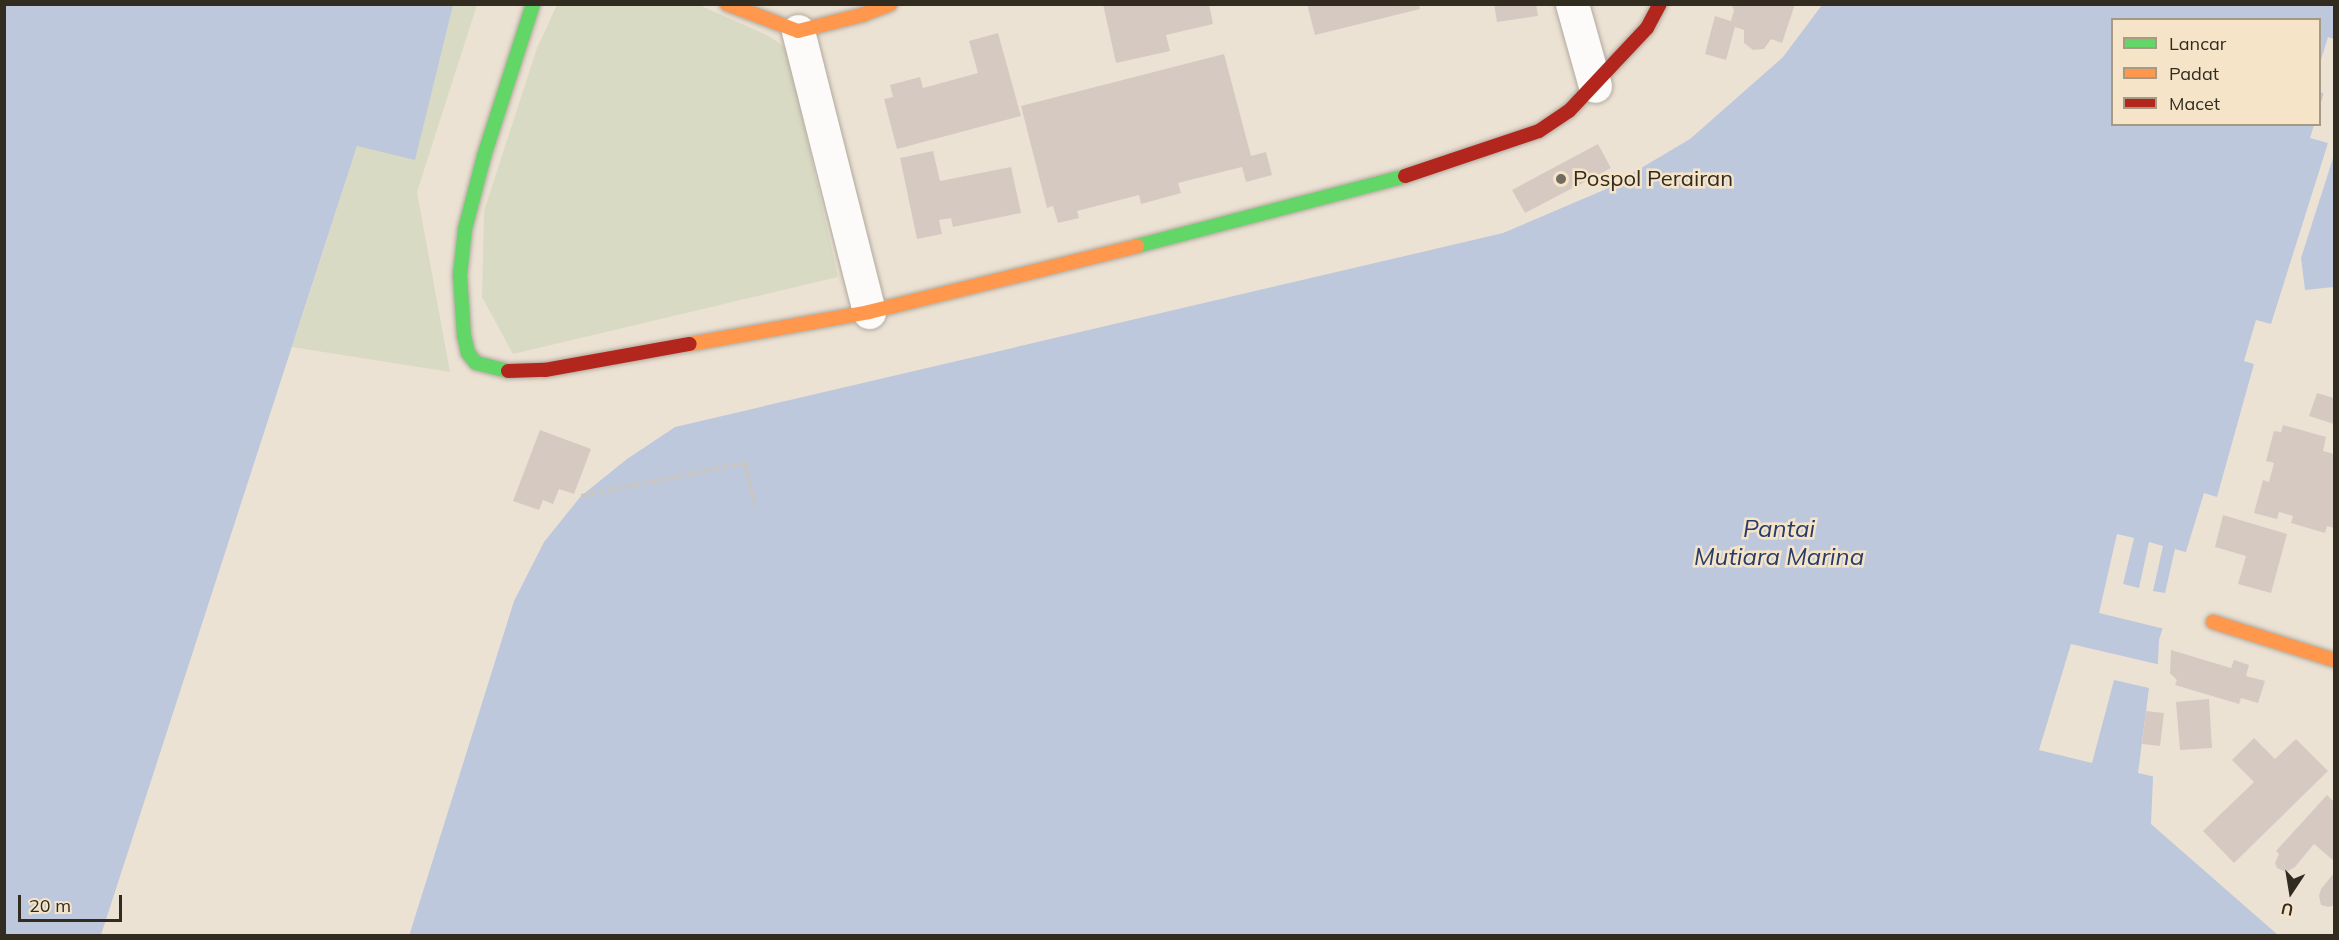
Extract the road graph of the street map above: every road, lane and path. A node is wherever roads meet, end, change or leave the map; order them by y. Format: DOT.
graph roads {
  1 [pos="533,4"];
  2 [pos="727,4"];
  3 [pos="890,4"];
  4 [pos="1572,4"];
  5 [pos="1660,4"];
  6 [pos="798,31"];
  7 [pos="1595,86"];
  8 [pos="869,312"];
  9 [pos="581,496"];
  10 [pos="756,509"];
  11 [pos="2213,622"];
  12 [pos="2334,660"];
  1 -- 8 [label="street"];
  2 -- 6 [label="street"];
  3 -- 6 [label="street"];
  4 -- 7 [label="street"];
  5 -- 7 [label="street"];
  6 -- 8 [label="street"];
  7 -- 8 [label="street"];
  9 -- 10 [label="path"];
  11 -- 12 [label="street"];
}
